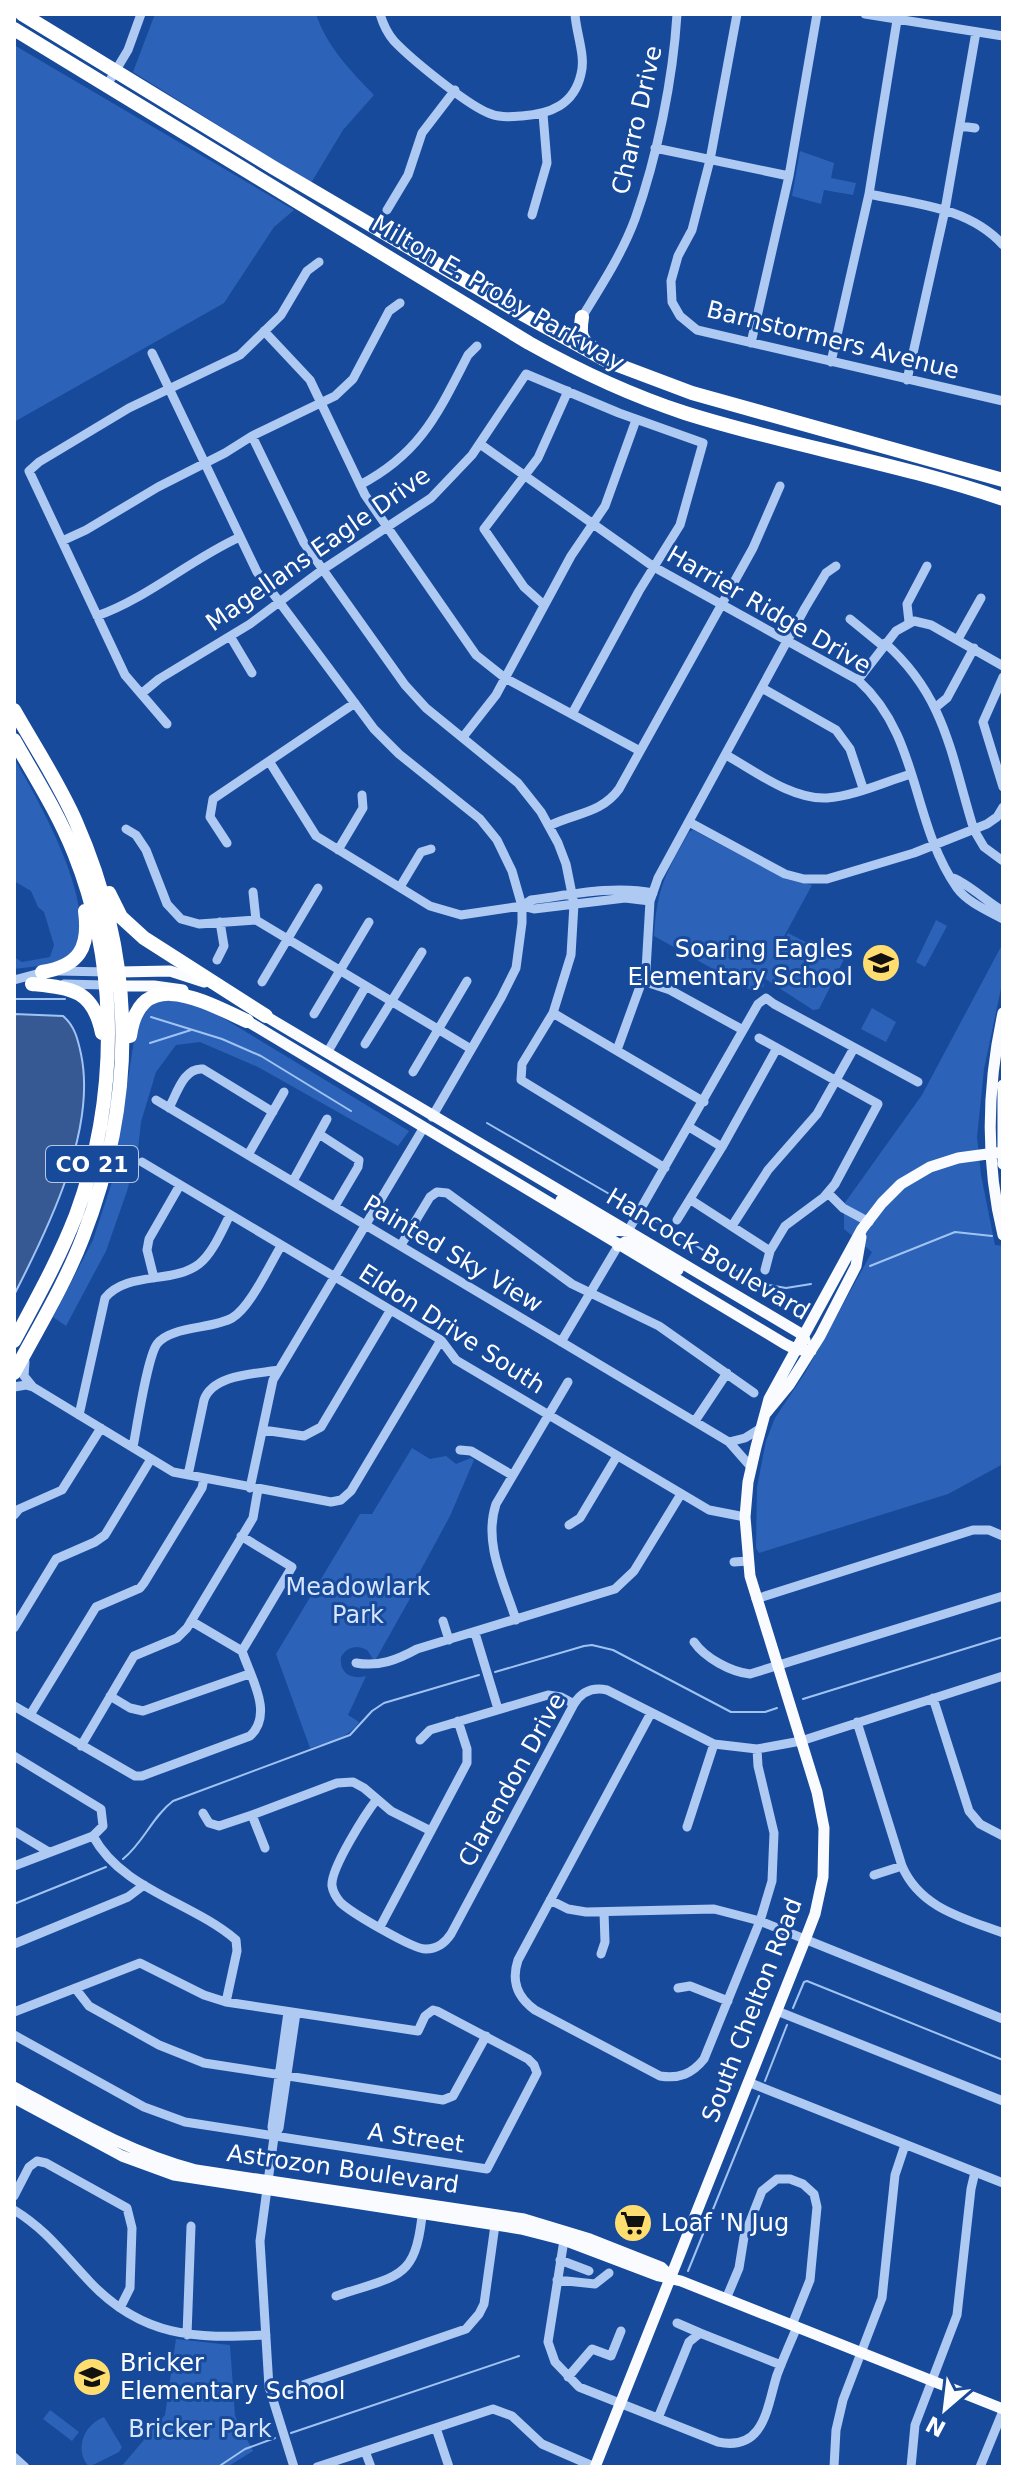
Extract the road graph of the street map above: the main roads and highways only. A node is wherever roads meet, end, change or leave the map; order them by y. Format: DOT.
graph roads {
  1 [pos="22,14"];
  2 [pos="14,29"];
  3 [pos="524,315"];
  4 [pos="667,385"];
  5 [pos="1003,480"];
  6 [pos="1003,499"];
  7 [pos="14,710"];
  8 [pos="14,740"];
  9 [pos="76,822"];
  10 [pos="73,852"];
  11 [pos="27,979"];
  12 [pos="112,979"];
  13 [pos="1003,1013"];
  14 [pos="266,1016"];
  15 [pos="247,1021"];
  16 [pos="1003,1085"];
  17 [pos="104,1100"];
  18 [pos="428,1122"];
  19 [pos="113,1139"];
  20 [pos="998,1157"];
  21 [pos="502,1173"];
  22 [pos="866,1225"];
  23 [pos="628,1231"];
  24 [pos="1003,1235"];
  25 [pos="618,1246"];
  26 [pos="720,1287"];
  27 [pos="803,1335"];
  28 [pos="14,1341"];
  29 [pos="795,1349"];
  30 [pos="811,1351"];
  31 [pos="14,1373"];
  32 [pos="766,1413"];
  33 [pos="15,2092"];
  34 [pos="266,2186"];
  35 [pos="423,2208"];
  36 [pos="496,2220"];
  37 [pos="672,2278"];
  38 [pos="1003,2410"];
  39 [pos="595,2467"];
  1 -- 3 [label="highway, Milton E. Proby Parkway"];
  2 -- 6 [label="highway, Milton E. Proby Parkway"];
  3 -- 4 [label="highway, Milton E. Proby Parkway"];
  3 -- 4 [label="highway"];
  4 -- 5 [label="highway, Milton E. Proby Parkway"];
  7 -- 9 [label="highway, CO 21"];
  8 -- 10 [label="highway, CO 21"];
  9 -- 12 [label="highway, CO 21"];
  9 -- 14 [label="highway"];
  10 -- 11 [label="highway"];
  10 -- 12 [label="highway, CO 21"];
  11 -- 17 [label="highway"];
  12 -- 14 [label="main road, Hancock Boulevard"];
  12 -- 15 [label="main road, Hancock Boulevard"];
  12 -- 17 [label="highway, CO 21"];
  12 -- 19 [label="highway, CO 21"];
  13 -- 20 [label="main road"];
  14 -- 18 [label="main road, Hancock Boulevard"];
  15 -- 18 [label="main road, Hancock Boulevard"];
  15 -- 19 [label="highway"];
  16 -- 20 [label="main road"];
  17 -- 28 [label="highway, CO 21"];
  18 -- 21 [label="main road, Hancock Boulevard"];
  18 -- 23 [label="main road, Hancock Boulevard"];
  19 -- 31 [label="highway, CO 21"];
  20 -- 22 [label="main road, South Chelton Road"];
  20 -- 24 [label="main road"];
  21 -- 23 [label="main road"];
  21 -- 25 [label="main road, Hancock Boulevard"];
  22 -- 27 [label="main road, South Chelton Road"];
  22 -- 30 [label="main road, South Chelton Road"];
  23 -- 26 [label="main road, Hancock Boulevard"];
  25 -- 26 [label="main road"];
  25 -- 29 [label="main road, Hancock Boulevard"];
  26 -- 27 [label="main road, Hancock Boulevard"];
  27 -- 29 [label="main road, South Chelton Road"];
  27 -- 30 [label="main road, Hancock Boulevard"];
  29 -- 30 [label="main road, Hancock Boulevard"];
  29 -- 32 [label="main road, South Chelton Road"];
  30 -- 32 [label="main road, South Chelton Road"];
  32 -- 37 [label="main road, South Chelton Road"];
  33 -- 34 [label="main road, Astrozon Boulevard"];
  34 -- 35 [label="main road, Astrozon Boulevard"];
  34 -- 35 [label="main road, Astrozon Boulevard"];
  35 -- 36 [label="main road, Astrozon Boulevard"];
  36 -- 37 [label="main road, Astrozon Boulevard"];
  36 -- 37 [label="main road, Astrozon Boulevard"];
  37 -- 38 [label="main road, Astrozon Boulevard"];
  37 -- 39 [label="main road, South Chelton Road"];
}
